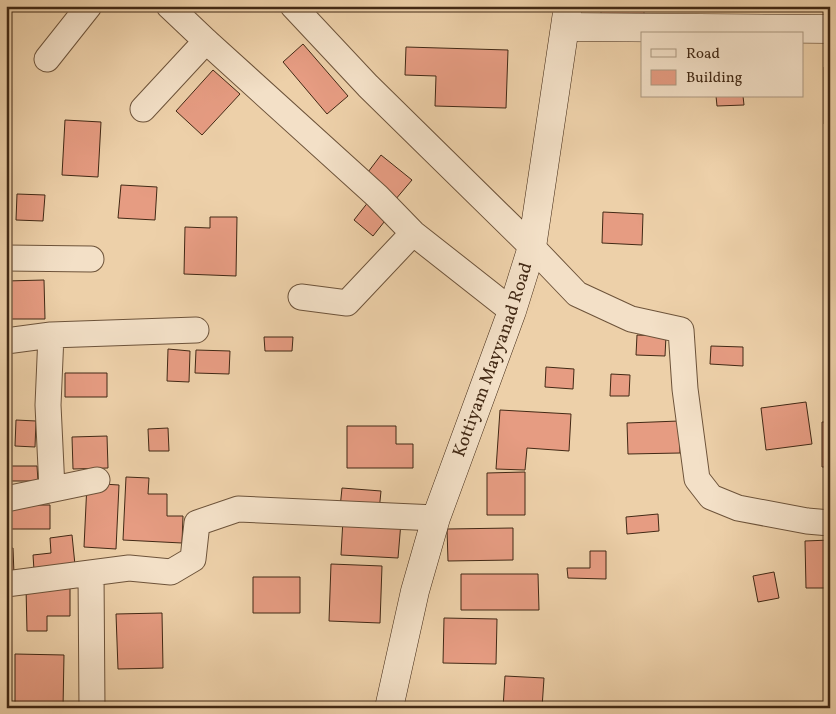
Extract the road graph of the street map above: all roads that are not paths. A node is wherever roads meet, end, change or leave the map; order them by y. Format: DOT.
graph roads {
  1 [pos="89,6"];
  2 [pos="169,6"];
  3 [pos="293,6"];
  4 [pos="567,16"];
  5 [pos="830,29"];
  6 [pos="206,41"];
  7 [pos="47,59"];
  8 [pos="143,109"];
  9 [pos="413,233"];
  10 [pos="532,248"];
  11 [pos="6,258"];
  12 [pos="91,259"];
  13 [pos="301,297"];
  14 [pos="512,311"];
  15 [pos="196,330"];
  16 [pos="51,335"];
  17 [pos="6,341"];
  18 [pos="97,480"];
  19 [pos="52,489"];
  20 [pos="6,499"];
  21 [pos="436,518"];
  22 [pos="830,523"];
  23 [pos="92,574"];
  24 [pos="6,584"];
  25 [pos="92,708"];
  26 [pos="389,708"];
  1 -- 7 [label="street"];
  2 -- 6 [label="street"];
  3 -- 10 [label="street"];
  4 -- 5 [label="street"];
  4 -- 10 [label="street, Kottiyam Mayyanad Road"];
  6 -- 8 [label="street"];
  6 -- 9 [label="street"];
  9 -- 13 [label="street"];
  9 -- 14 [label="street"];
  10 -- 14 [label="street, Kottiyam Mayyanad Road"];
  10 -- 22 [label="street"];
  11 -- 12 [label="street"];
  14 -- 21 [label="street, Kottiyam Mayyanad Road"];
  15 -- 16 [label="street"];
  16 -- 17 [label="street"];
  16 -- 19 [label="street"];
  18 -- 19 [label="street"];
  19 -- 20 [label="street"];
  21 -- 23 [label="street"];
  21 -- 26 [label="street, Kottiyam Mayyanad Road"];
  23 -- 24 [label="street"];
  23 -- 25 [label="street"];
}
